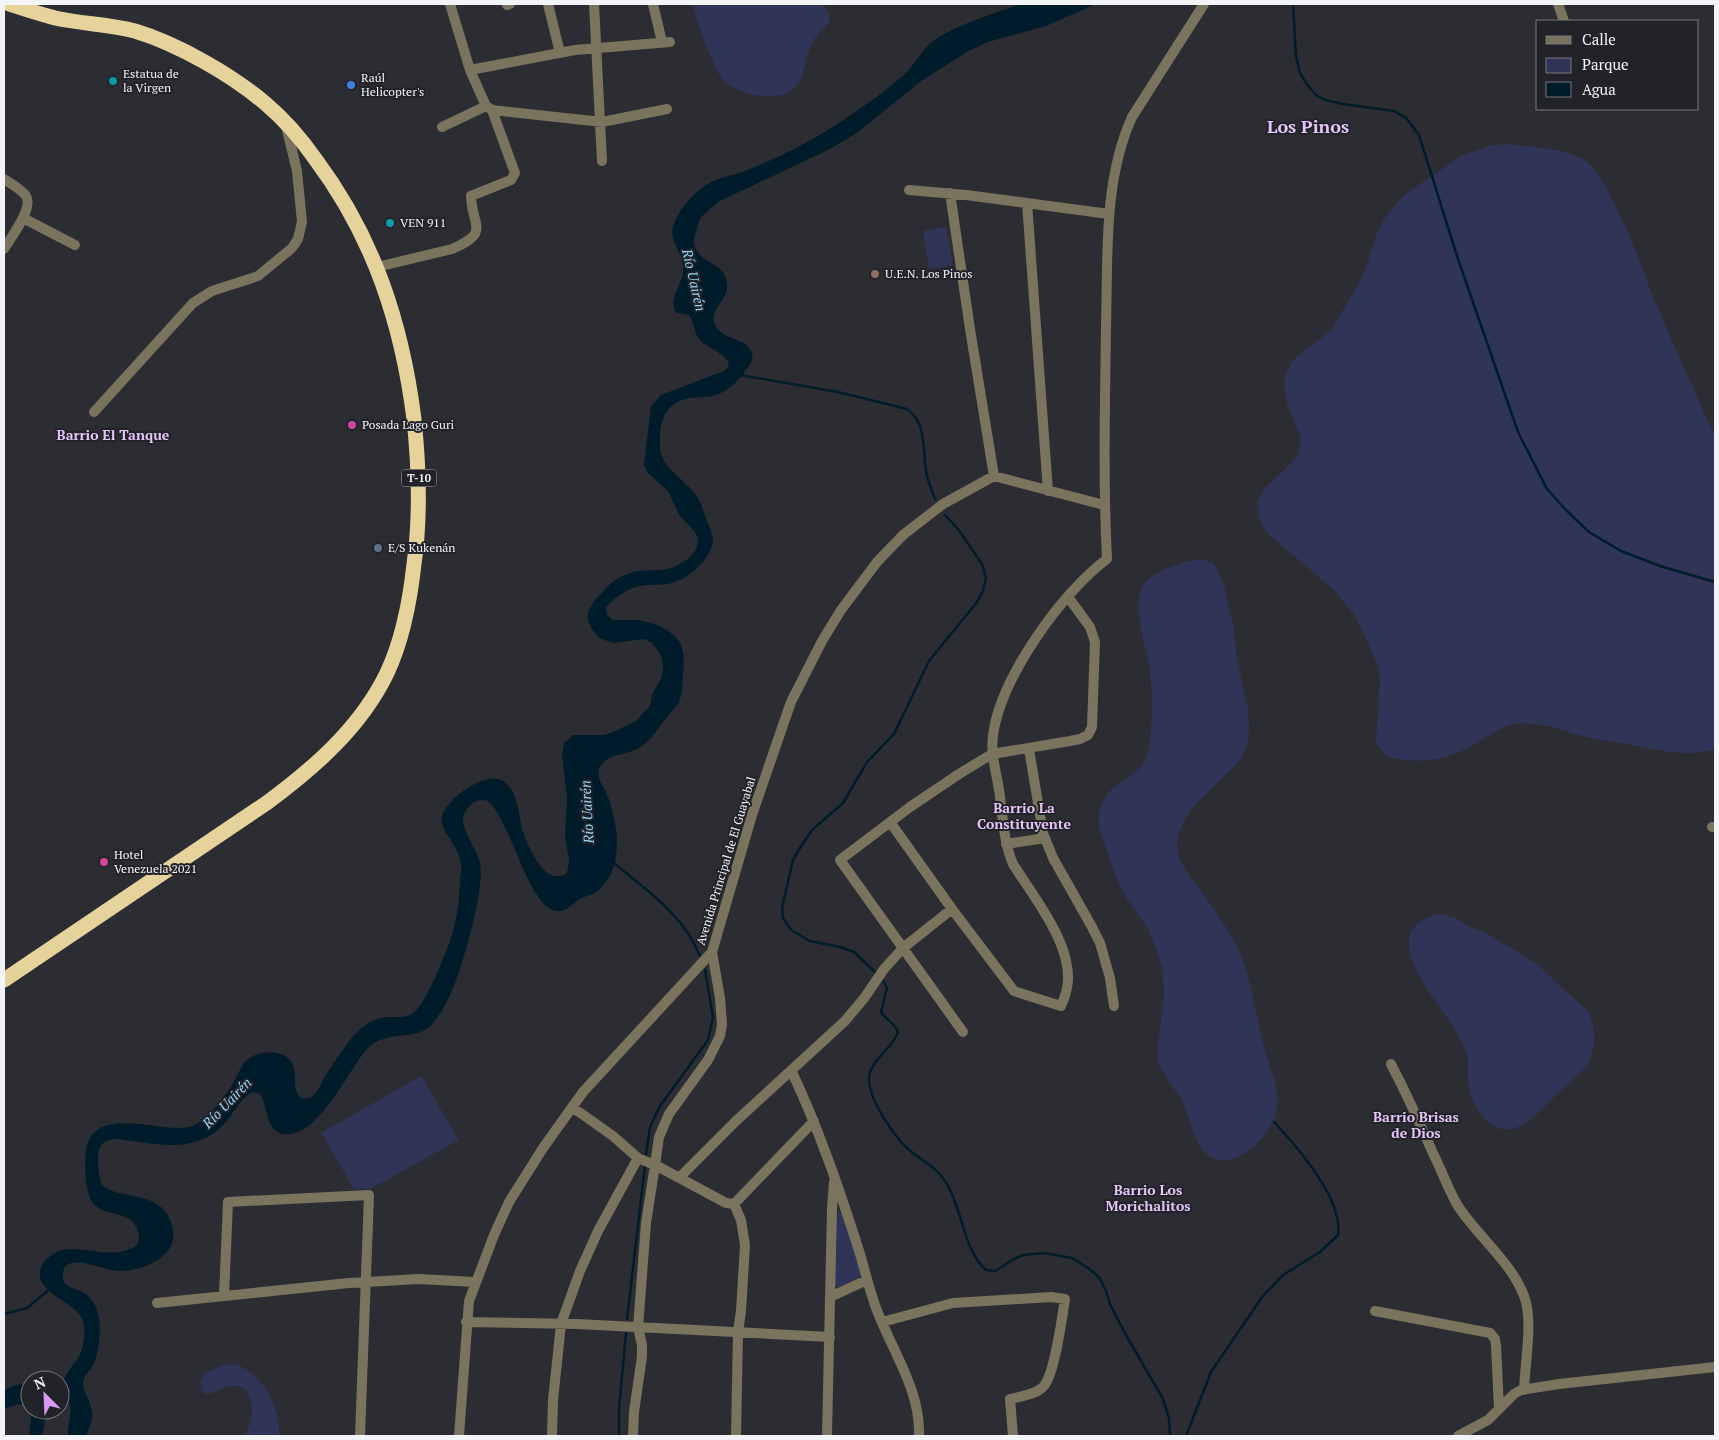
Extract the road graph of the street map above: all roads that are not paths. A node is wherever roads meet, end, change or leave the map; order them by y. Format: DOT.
graph roads {
  1 [pos="9,4"];
  2 [pos="450,4"];
  3 [pos="548,4"];
  4 [pos="594,4"];
  5 [pos="653,4"];
  6 [pos="1204,4"];
  7 [pos="1558,4"];
  8 [pos="1564,20"];
  9 [pos="596,48"];
  10 [pos="560,53"];
  11 [pos="470,70"];
  12 [pos="489,108"];
  13 [pos="667,109"];
  14 [pos="285,122"];
  15 [pos="599,122"];
  16 [pos="442,127"];
  17 [pos="602,161"];
  18 [pos="4,179"];
  19 [pos="909,190"];
  20 [pos="950,193"];
  21 [pos="1027,203"];
  22 [pos="1109,214"];
  23 [pos="23,218"];
  24 [pos="76,245"];
  25 [pos="4,249"];
  26 [pos="377,268"];
  27 [pos="94,412"];
  28 [pos="994,476"];
  29 [pos="1048,491"];
  30 [pos="1104,505"];
  31 [pos="1068,597"];
  32 [pos="1029,749"];
  33 [pos="992,754"];
  34 [pos="890,822"];
  35 [pos="1045,838"];
  36 [pos="1006,844"];
  37 [pos="952,910"];
  38 [pos="903,948"];
  39 [pos="712,952"];
  40 [pos="4,980"];
  41 [pos="1114,1006"];
  42 [pos="963,1032"];
  43 [pos="1391,1064"];
  44 [pos="791,1070"];
  45 [pos="572,1107"];
  46 [pos="814,1121"];
  47 [pos="638,1158"];
  48 [pos="654,1165"];
  49 [pos="679,1178"];
  50 [pos="835,1179"];
  51 [pos="734,1204"];
  52 [pos="867,1280"];
  53 [pos="365,1282"];
  54 [pos="475,1282"];
  55 [pos="224,1296"];
  56 [pos="830,1296"];
  57 [pos="157,1303"];
  58 [pos="1375,1310"];
  59 [pos="466,1322"];
  60 [pos="882,1322"];
  61 [pos="561,1324"];
  62 [pos="638,1327"];
  63 [pos="738,1332"];
  64 [pos="830,1336"];
  65 [pos="1715,1367"];
  66 [pos="1524,1390"];
  67 [pos="1499,1409"];
  68 [pos="360,1436"];
  69 [pos="459,1436"];
  70 [pos="552,1436"];
  71 [pos="633,1436"];
  72 [pos="736,1436"];
  73 [pos="827,1436"];
  74 [pos="919,1436"];
  75 [pos="1013,1436"];
  76 [pos="1458,1436"];
  1 -- 14 [label="highway, T-10"];
  2 -- 11 [label="street"];
  3 -- 10 [label="street"];
  4 -- 9 [label="street"];
  5 -- 9 [label="street"];
  6 -- 22 [label="street"];
  7 -- 8 [label="street"];
  9 -- 10 [label="street"];
  9 -- 15 [label="street"];
  10 -- 11 [label="street"];
  11 -- 12 [label="street"];
  12 -- 15 [label="street"];
  12 -- 16 [label="street"];
  12 -- 26 [label="street"];
  13 -- 15 [label="street"];
  14 -- 26 [label="highway, T-10"];
  14 -- 27 [label="street"];
  15 -- 17 [label="street"];
  18 -- 23 [label="street"];
  19 -- 20 [label="street"];
  20 -- 21 [label="street"];
  20 -- 28 [label="street"];
  21 -- 22 [label="street"];
  21 -- 29 [label="street"];
  22 -- 30 [label="street"];
  23 -- 24 [label="street"];
  23 -- 25 [label="street"];
  26 -- 40 [label="highway, T-10"];
  28 -- 29 [label="street"];
  28 -- 39 [label="street, Avenida Principal de El Guayabal"];
  29 -- 30 [label="street"];
  30 -- 31 [label="street"];
  31 -- 32 [label="street"];
  31 -- 33 [label="street"];
  32 -- 33 [label="street"];
  32 -- 35 [label="street"];
  33 -- 34 [label="street"];
  33 -- 36 [label="street"];
  34 -- 37 [label="street"];
  34 -- 38 [label="street"];
  35 -- 36 [label="street"];
  35 -- 41 [label="street"];
  36 -- 37 [label="street"];
  37 -- 38 [label="street"];
  38 -- 42 [label="street"];
  38 -- 44 [label="street"];
  39 -- 45 [label="street, Avenida Principal de El Guayabal"];
  39 -- 48 [label="street"];
  43 -- 66 [label="street"];
  44 -- 46 [label="street"];
  44 -- 49 [label="street"];
  45 -- 47 [label="street"];
  45 -- 54 [label="street, Avenida Principal de El Guayabal"];
  46 -- 50 [label="street"];
  46 -- 51 [label="street"];
  47 -- 48 [label="street"];
  47 -- 61 [label="street"];
  48 -- 49 [label="street"];
  48 -- 62 [label="street"];
  49 -- 51 [label="street"];
  50 -- 52 [label="street"];
  50 -- 56 [label="street"];
  51 -- 63 [label="street"];
  52 -- 56 [label="street"];
  52 -- 60 [label="street"];
  53 -- 54 [label="street"];
  53 -- 55 [label="street"];
  53 -- 55 [label="street"];
  53 -- 68 [label="street"];
  54 -- 59 [label="street, Avenida Principal de El Guayabal"];
  55 -- 57 [label="street"];
  56 -- 64 [label="street"];
  58 -- 67 [label="street"];
  59 -- 61 [label="street"];
  59 -- 69 [label="street, Avenida Principal de El Guayabal"];
  60 -- 74 [label="street"];
  60 -- 75 [label="street"];
  61 -- 62 [label="street"];
  61 -- 70 [label="street"];
  62 -- 63 [label="street"];
  62 -- 71 [label="street"];
  63 -- 64 [label="street"];
  63 -- 72 [label="street"];
  64 -- 73 [label="street"];
  65 -- 66 [label="street"];
  66 -- 67 [label="street"];
  67 -- 76 [label="street"];
}
